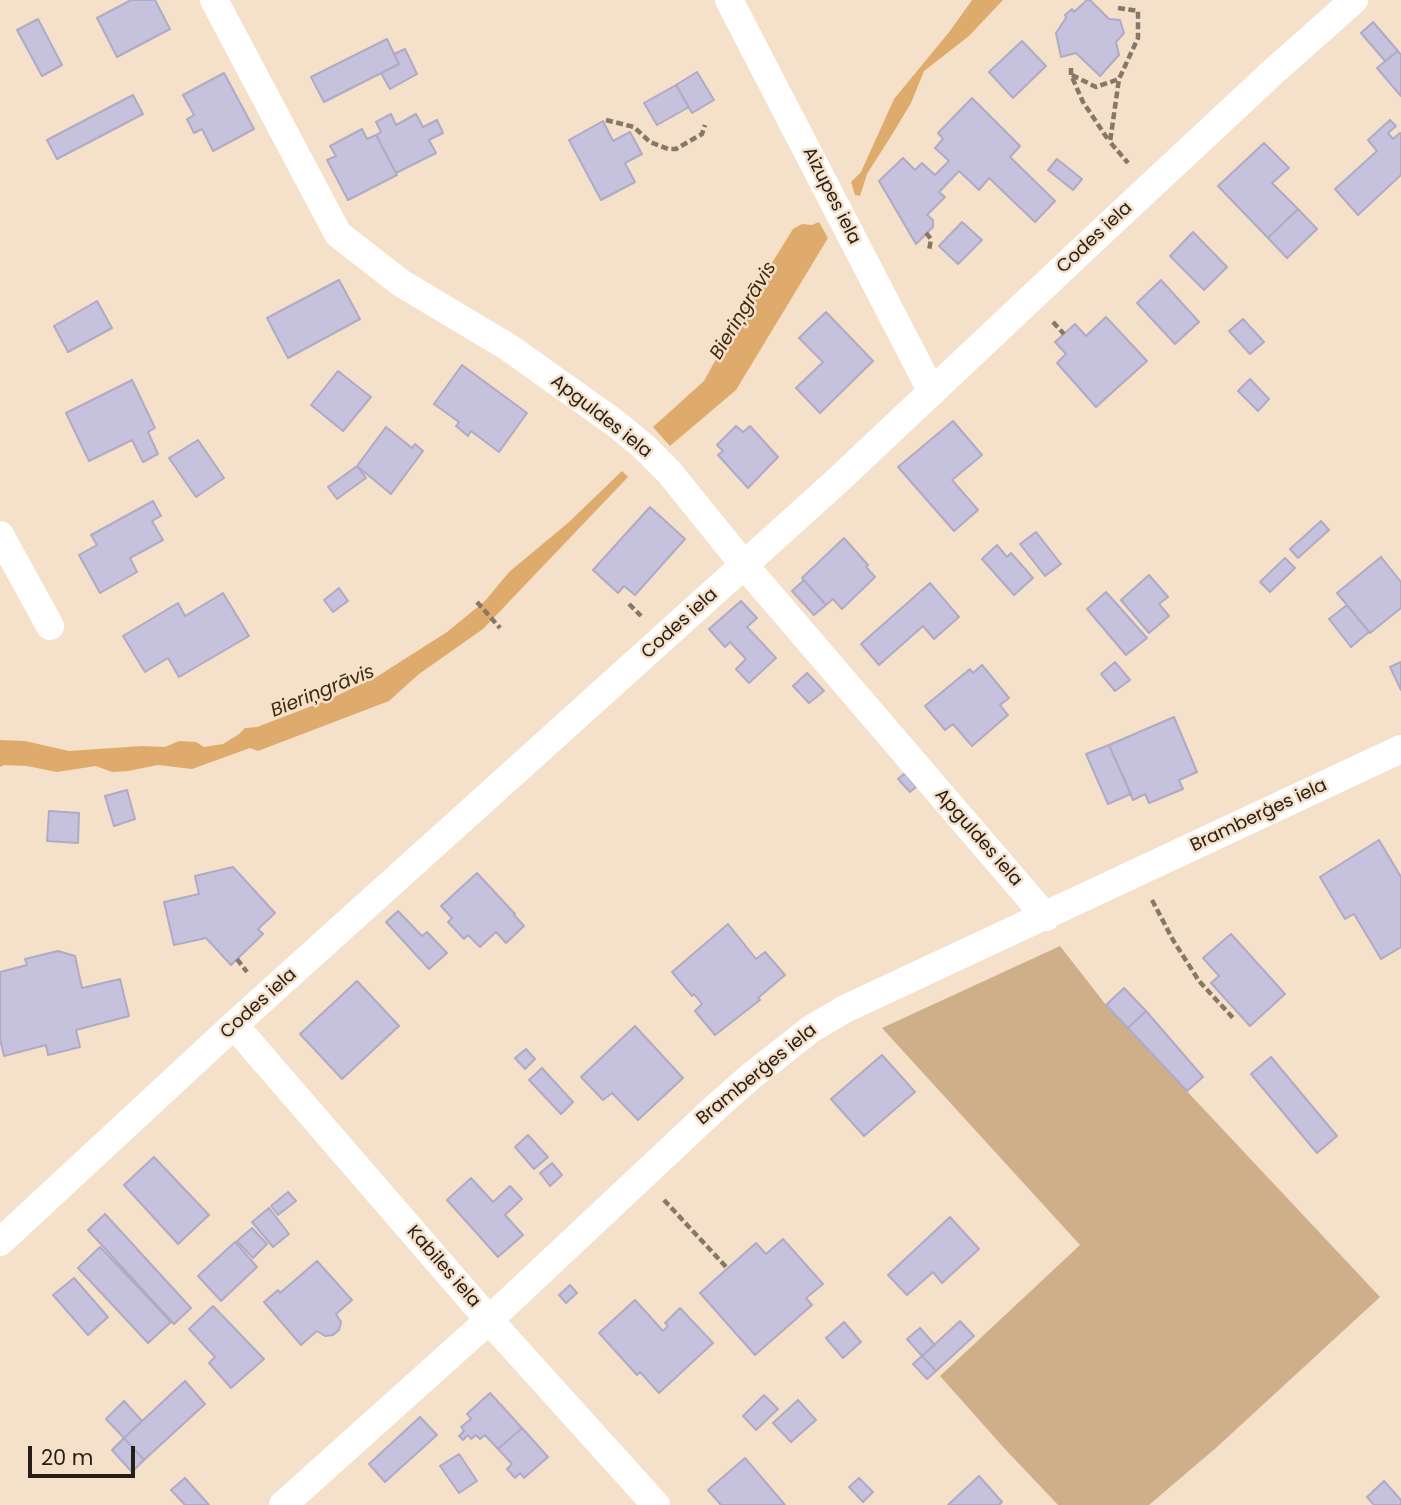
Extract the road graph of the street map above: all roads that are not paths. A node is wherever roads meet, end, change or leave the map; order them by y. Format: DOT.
graph roads {
  1 [pos="214,0"];
  2 [pos="729,0"];
  3 [pos="1353,0"];
  4 [pos="932,392"];
  5 [pos="0,535"];
  6 [pos="745,566"];
  7 [pos="50,626"];
  8 [pos="1401,750"];
  9 [pos="1046,916"];
  10 [pos="234,1025"];
  11 [pos="0,1242"];
  12 [pos="489,1320"];
  13 [pos="283,1505"];
  14 [pos="656,1505"];
  1 -- 6 [label="street, Apguldes iela"];
  2 -- 4 [label="street, Aizupes iela"];
  3 -- 4 [label="street, Codes iela"];
  4 -- 6 [label="street, Codes iela"];
  5 -- 7 [label="street"];
  6 -- 9 [label="street, Apguldes iela"];
  6 -- 10 [label="street, Codes iela"];
  8 -- 9 [label="street, Bramberģes iela"];
  9 -- 12 [label="street, Bramberģes iela"];
  10 -- 11 [label="street, Codes iela"];
  10 -- 12 [label="street, Kabiles iela"];
  12 -- 13 [label="street, Bramberģes iela"];
  12 -- 14 [label="street, Kabiles iela"];
}
